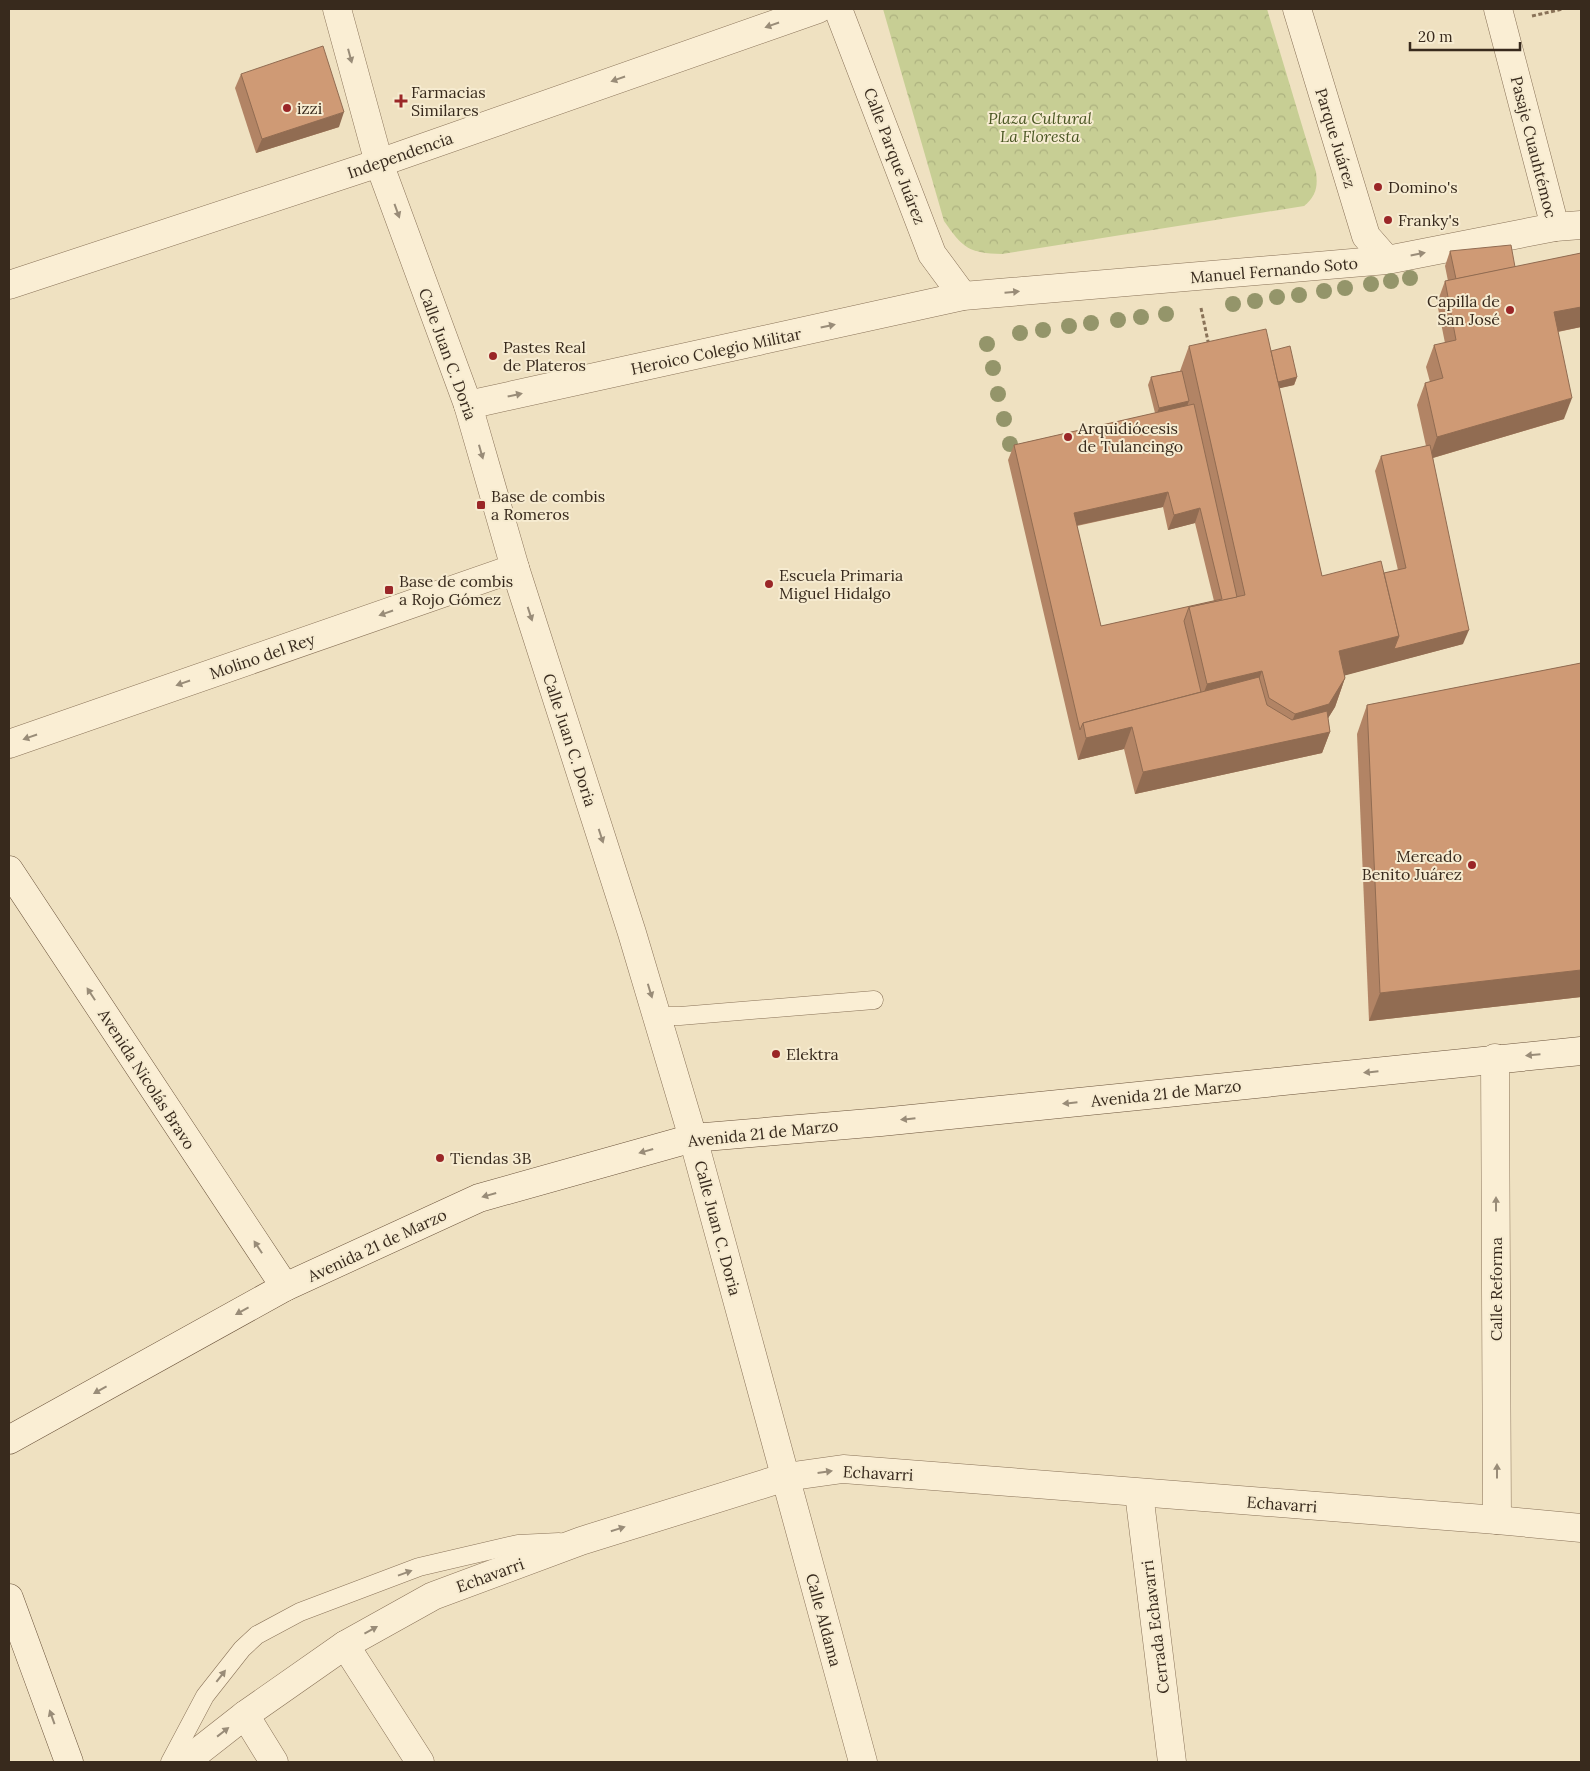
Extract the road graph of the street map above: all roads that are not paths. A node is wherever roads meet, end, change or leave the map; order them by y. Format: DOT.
graph roads {
  1 [pos="337,9"];
  2 [pos="818,9"];
  3 [pos="838,9"];
  4 [pos="1297,9"];
  5 [pos="1498,9"];
  6 [pos="379,163"];
  7 [pos="1568,226"];
  8 [pos="1387,260"];
  9 [pos="9,284"];
  10 [pos="964,296"];
  11 [pos="468,405"];
  12 [pos="515,568"];
  13 [pos="9,744"];
  14 [pos="9,870"];
  15 [pos="874,1000"];
  16 [pos="657,1016"];
  17 [pos="1581,1051"];
  18 [pos="1495,1058"];
  19 [pos="693,1138"];
  20 [pos="284,1287"];
  21 [pos="9,1440"];
  22 [pos="786,1477"];
  23 [pos="1139,1493"];
  24 [pos="1497,1520"];
  25 [pos="1581,1528"];
  26 [pos="582,1541"];
  27 [pos="9,1598"];
  28 [pos="344,1645"];
  29 [pos="245,1715"];
  30 [pos="69,1762"];
  31 [pos="170,1762"];
  32 [pos="185,1762"];
  33 [pos="274,1762"];
  34 [pos="420,1762"];
  35 [pos="863,1762"];
  36 [pos="1172,1762"];
  1 -- 6 [label="street, Calle Juan C. Doria, one-way"];
  2 -- 6 [label="street, Independencia, one-way"];
  3 -- 10 [label="street, Calle Parque Juárez"];
  4 -- 8 [label="street, Parque Juárez"];
  5 -- 7 [label="street, Pasaje Cuauhtémoc"];
  6 -- 9 [label="street, Independencia"];
  6 -- 11 [label="street, Calle Juan C. Doria, one-way"];
  8 -- 7 [label="street, Manuel Fernando Soto, one-way"];
  10 -- 8 [label="street, Manuel Fernando Soto, one-way"];
  11 -- 10 [label="street, Heroico Colegio Militar, one-way"];
  11 -- 12 [label="street, Calle Juan C. Doria, one-way"];
  12 -- 13 [label="street, Molino del Rey, one-way"];
  12 -- 16 [label="street, Calle Juan C. Doria, one-way"];
  20 -- 14 [label="street, Avenida Nicolás Bravo, one-way"];
  15 -- 16 [label="lane"];
  16 -- 19 [label="street, Calle Juan C. Doria"];
  17 -- 18 [label="street, Avenida 21 de Marzo, one-way"];
  18 -- 19 [label="street, Avenida 21 de Marzo, one-way"];
  24 -- 18 [label="street, Calle Reforma, one-way"];
  19 -- 20 [label="street, Avenida 21 de Marzo, one-way"];
  19 -- 22 [label="street, Calle Juan C. Doria"];
  20 -- 21 [label="street, Avenida 21 de Marzo, one-way"];
  22 -- 23 [label="street, Echavarri, one-way"];
  26 -- 22 [label="street, Echavarri, one-way"];
  22 -- 35 [label="street, Calle Aldama"];
  23 -- 24 [label="street, Echavarri"];
  23 -- 36 [label="street, Cerrada Echavarri"];
  24 -- 25 [label="street, Echavarri"];
  28 -- 26 [label="street, Echavarri, one-way"];
  31 -- 26 [label="lane, one-way"];
  30 -- 27 [label="street, one-way"];
  28 -- 29 [label="street, Echavarri"];
  28 -- 34 [label="street"];
  32 -- 29 [label="street, Echavarri, one-way"];
  29 -- 33 [label="street"];
}
